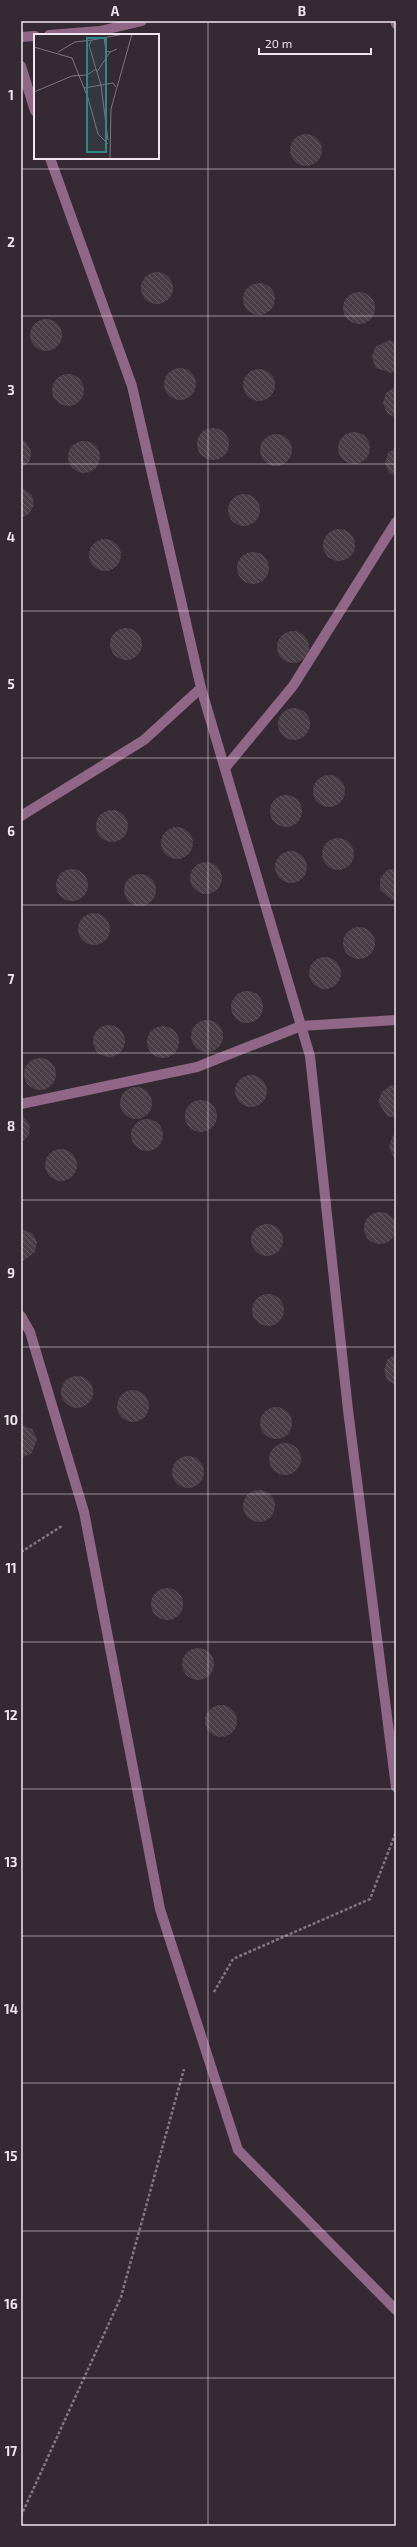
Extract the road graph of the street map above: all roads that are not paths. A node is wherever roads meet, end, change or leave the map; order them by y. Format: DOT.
graph roads {
  1 [pos="141,21"];
  2 [pos="99,33"];
  3 [pos="74,34"];
  4 [pos="34,36"];
  5 [pos="21,37"];
  6 [pos="21,66"];
  7 [pos="34,108"];
  8 [pos="50,159"];
  9 [pos="396,522"];
  10 [pos="201,688"];
  11 [pos="225,768"];
  12 [pos="21,816"];
  13 [pos="396,1020"];
  14 [pos="301,1026"];
  15 [pos="21,1104"];
  16 [pos="21,1316"];
  17 [pos="396,1788"];
  18 [pos="396,2310"];
  1 -- 2 [label="street"];
  2 -- 3 [label="street"];
  4 -- 5 [label="street"];
  6 -- 7 [label="street"];
  8 -- 10 [label="street"];
  9 -- 11 [label="street"];
  10 -- 11 [label="street"];
  10 -- 12 [label="street"];
  11 -- 14 [label="street"];
  13 -- 14 [label="street"];
  14 -- 15 [label="street"];
  14 -- 17 [label="street"];
  16 -- 18 [label="street"];
}
